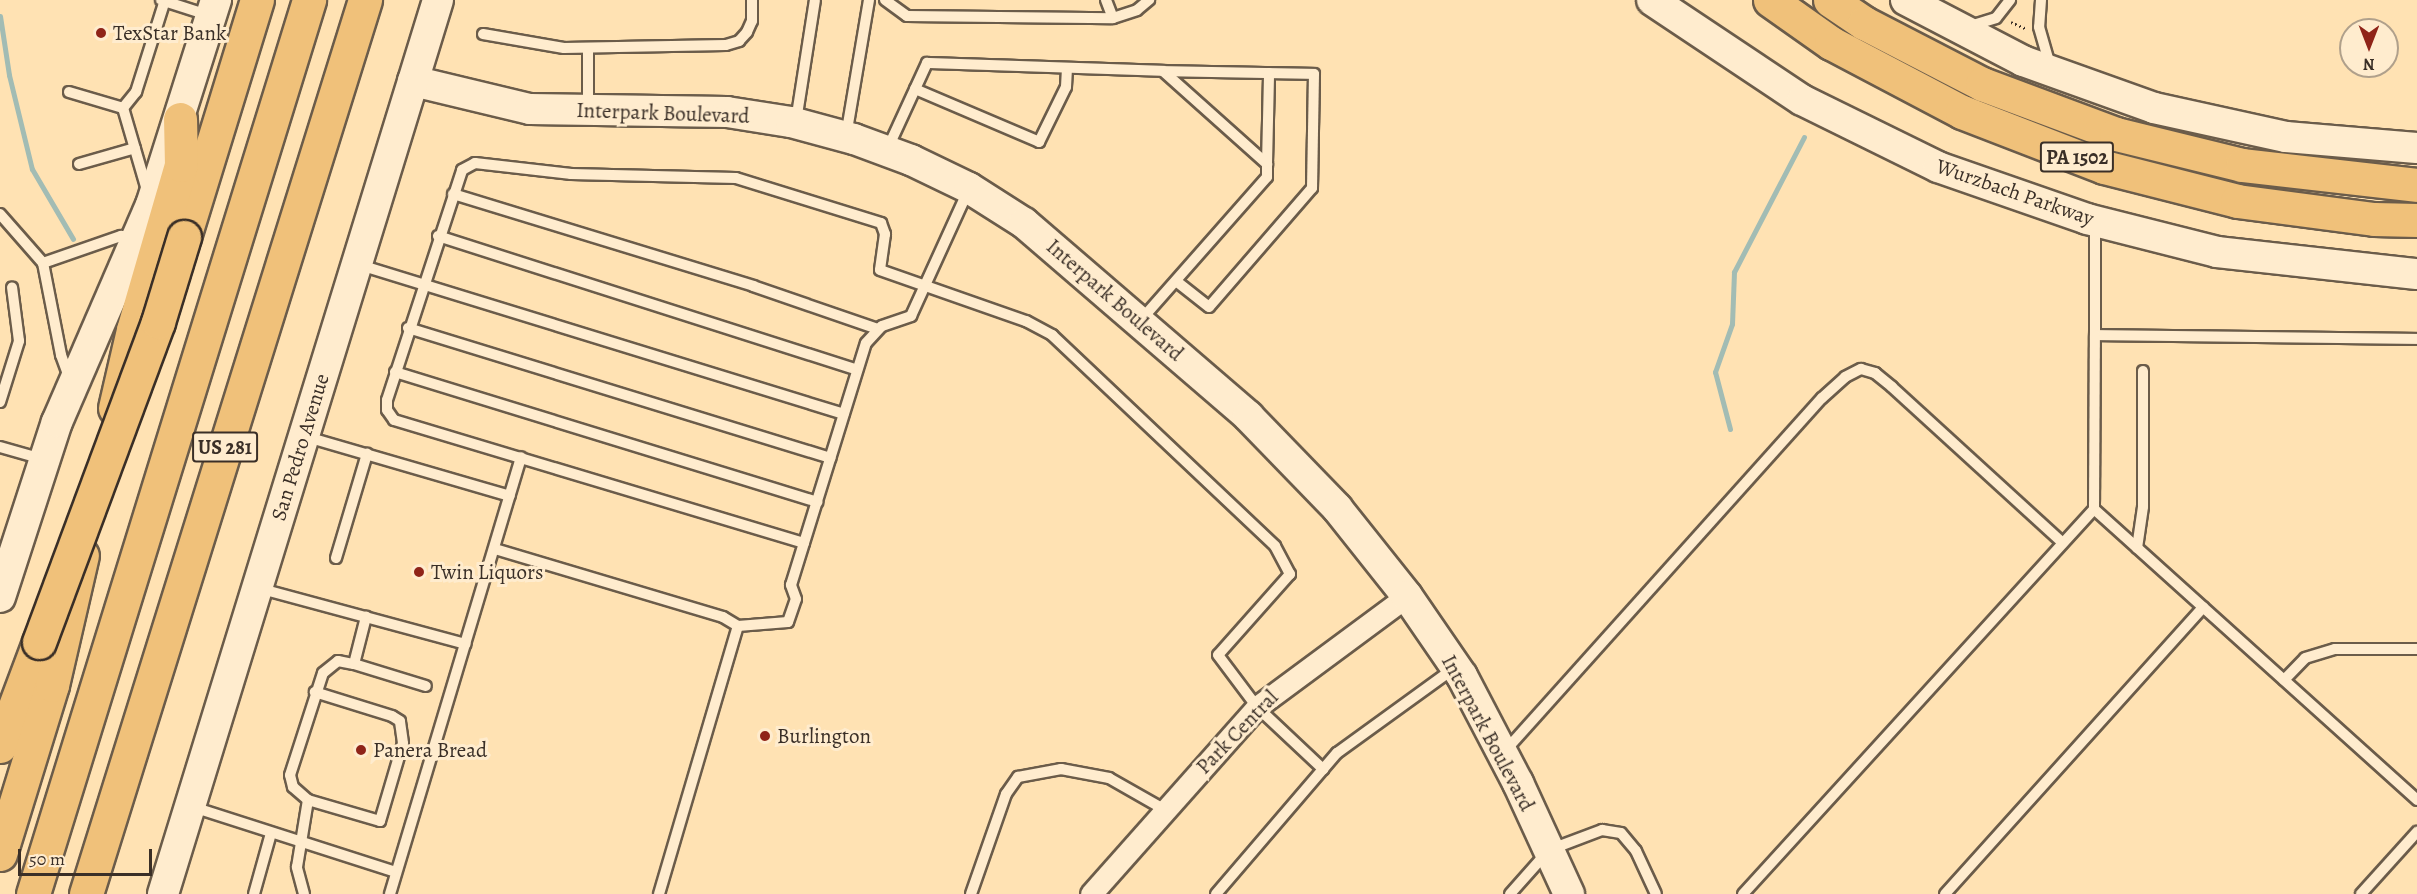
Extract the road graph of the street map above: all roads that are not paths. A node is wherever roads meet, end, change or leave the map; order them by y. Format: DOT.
graph roads {
  1 [pos="163,0"];
  2 [pos="257,0"];
  3 [pos="309,0"];
  4 [pos="365,0"];
  5 [pos="438,0"];
  6 [pos="752,0"];
  7 [pos="815,0"];
  8 [pos="868,0"];
  9 [pos="885,0"];
  10 [pos="1106,0"];
  11 [pos="1149,0"];
  12 [pos="1652,0"];
  13 [pos="1770,0"];
  14 [pos="1830,0"];
  15 [pos="1906,0"];
  16 [pos="2010,0"];
  17 [pos="2041,0"];
  18 [pos="214,8"];
  19 [pos="1113,18"];
  20 [pos="1958,28"];
  21 [pos="483,34"];
  22 [pos="588,48"];
  23 [pos="1067,68"];
  24 [pos="1162,71"];
  25 [pos="2052,71"];
  26 [pos="1269,74"];
  27 [pos="413,81"];
  28 [pos="915,89"];
  29 [pos="69,92"];
  30 [pos="123,108"];
  31 [pos="588,110"];
  32 [pos="180,119"];
  33 [pos="796,123"];
  34 [pos="846,136"];
  35 [pos="135,148"];
  36 [pos="2417,148"];
  37 [pos="887,151"];
  38 [pos="80,164"];
  39 [pos="1267,164"];
  40 [pos="2417,185"];
  41 [pos="969,188"];
  42 [pos="453,195"];
  43 [pos="152,205"];
  44 [pos="0,214"];
  45 [pos="2417,220"];
  46 [pos="2095,221"];
  47 [pos="138,236"];
  48 [pos="438,236"];
  49 [pos="43,263"];
  50 [pos="357,264"];
  51 [pos="2417,274"];
  52 [pos="1176,281"];
  53 [pos="421,284"];
  54 [pos="923,285"];
  55 [pos="12,287"];
  56 [pos="1140,321"];
  57 [pos="408,328"];
  58 [pos="878,329"];
  59 [pos="2095,336"];
  60 [pos="2417,339"];
  61 [pos="857,370"];
  62 [pos="2143,371"];
  63 [pos="395,372"];
  64 [pos="72,386"];
  65 [pos="0,402"];
  66 [pos="844,414"];
  67 [pos="304,436"];
  68 [pos="0,447"];
  69 [pos="367,454"];
  70 [pos="521,458"];
  71 [pos="830,458"];
  72 [pos="43,459"];
  73 [pos="510,496"];
  74 [pos="817,502"];
  75 [pos="2094,509"];
  76 [pos="804,543"];
  77 [pos="2063,543"];
  78 [pos="2137,548"];
  79 [pos="495,549"];
  80 [pos="336,558"];
  81 [pos="257,588"];
  82 [pos="1407,596"];
  83 [pos="0,597"];
  84 [pos="2203,607"];
  85 [pos="366,617"];
  86 [pos="738,626"];
  87 [pos="466,644"];
  88 [pos="2417,649"];
  89 [pos="354,664"];
  90 [pos="1456,668"];
  91 [pos="2284,680"];
  92 [pos="426,686"];
  93 [pos="315,692"];
  94 [pos="1257,707"];
  95 [pos="0,746"];
  96 [pos="1503,754"];
  97 [pos="1323,769"];
  98 [pos="308,800"];
  99 [pos="2417,800"];
  100 [pos="190,806"];
  101 [pos="1165,810"];
  102 [pos="2417,832"];
  103 [pos="271,833"];
  104 [pos="298,841"];
  105 [pos="1549,850"];
  106 [pos="0,854"];
  107 [pos="396,872"];
  108 [pos="33,894"];
  109 [pos="86,894"];
  110 [pos="163,894"];
  111 [pos="254,894"];
  112 [pos="304,894"];
  113 [pos="390,894"];
  114 [pos="659,894"];
  115 [pos="971,894"];
  116 [pos="1090,894"];
  117 [pos="1216,894"];
  118 [pos="1510,894"];
  119 [pos="1569,894"];
  120 [pos="1656,894"];
  121 [pos="1743,894"];
  122 [pos="1945,894"];
  123 [pos="2361,894"];
  1 -- 18 [label="lane"];
  1 -- 30 [label="lane"];
  2 -- 95 [label="highway, bridge"];
  3 -- 108 [label="highway, US 281"];
  4 -- 109 [label="highway, US 281"];
  5 -- 27 [label="main road, San Pedro Avenue"];
  6 -- 22 [label="lane"];
  7 -- 33 [label="lane"];
  8 -- 34 [label="lane"];
  9 -- 19 [label="lane"];
  10 -- 19 [label="lane"];
  11 -- 19 [label="lane"];
  12 -- 46 [label="main road, Wurzbach Parkway"];
  13 -- 45 [label="highway, PA 1502"];
  14 -- 40 [label="highway, PA 1502"];
  15 -- 20 [label="main road"];
  16 -- 20 [label="lane"];
  17 -- 25 [label="lane"];
  18 -- 32 [label="main road"];
  20 -- 25 [label="main road"];
  21 -- 22 [label="lane"];
  22 -- 31 [label="lane"];
  23 -- 24 [label="lane"];
  23 -- 28 [label="lane"];
  23 -- 28 [label="lane"];
  24 -- 26 [label="lane"];
  24 -- 39 [label="lane"];
  25 -- 36 [label="main road"];
  26 -- 39 [label="lane"];
  26 -- 52 [label="lane"];
  27 -- 31 [label="main road, Interpark Boulevard"];
  27 -- 50 [label="main road, San Pedro Avenue"];
  28 -- 37 [label="lane"];
  29 -- 30 [label="lane"];
  30 -- 35 [label="lane"];
  31 -- 33 [label="main road, Interpark Boulevard"];
  32 -- 43 [label="main road"];
  32 -- 106 [label="highway"];
  33 -- 34 [label="main road, Interpark Boulevard"];
  34 -- 37 [label="main road, Interpark Boulevard"];
  35 -- 38 [label="lane"];
  35 -- 43 [label="lane"];
  37 -- 41 [label="main road, Interpark Boulevard"];
  39 -- 52 [label="lane"];
  41 -- 54 [label="lane"];
  41 -- 56 [label="main road, Interpark Boulevard"];
  42 -- 48 [label="lane"];
  42 -- 54 [label="lane"];
  42 -- 58 [label="lane"];
  43 -- 47 [label="main road"];
  44 -- 49 [label="lane"];
  46 -- 51 [label="main road, Wurzbach Parkway"];
  46 -- 59 [label="lane"];
  47 -- 49 [label="lane"];
  47 -- 64 [label="main road"];
  48 -- 53 [label="lane"];
  48 -- 61 [label="lane"];
  49 -- 64 [label="lane"];
  50 -- 53 [label="lane"];
  50 -- 67 [label="main road, San Pedro Avenue"];
  52 -- 56 [label="lane"];
  53 -- 57 [label="lane"];
  53 -- 66 [label="lane"];
  54 -- 58 [label="lane"];
  54 -- 94 [label="lane"];
  55 -- 65 [label="lane"];
  56 -- 82 [label="main road, Interpark Boulevard"];
  57 -- 63 [label="lane"];
  57 -- 71 [label="lane"];
  58 -- 61 [label="lane"];
  59 -- 60 [label="lane"];
  59 -- 75 [label="lane"];
  61 -- 66 [label="lane"];
  62 -- 78 [label="lane"];
  63 -- 70 [label="lane"];
  63 -- 74 [label="lane"];
  64 -- 72 [label="main road"];
  66 -- 71 [label="lane"];
  67 -- 69 [label="lane"];
  67 -- 81 [label="main road, San Pedro Avenue"];
  68 -- 72 [label="lane"];
  69 -- 73 [label="lane"];
  69 -- 80 [label="lane"];
  70 -- 73 [label="lane"];
  70 -- 76 [label="lane"];
  71 -- 74 [label="lane"];
  72 -- 83 [label="main road"];
  73 -- 79 [label="lane"];
  74 -- 76 [label="lane"];
  75 -- 77 [label="lane"];
  75 -- 78 [label="lane"];
  76 -- 86 [label="lane"];
  77 -- 96 [label="lane"];
  77 -- 121 [label="lane"];
  78 -- 84 [label="lane"];
  79 -- 86 [label="lane"];
  79 -- 87 [label="lane"];
  81 -- 85 [label="lane"];
  81 -- 100 [label="main road, San Pedro Avenue"];
  82 -- 90 [label="main road, Interpark Boulevard"];
  82 -- 94 [label="street, Park Central"];
  84 -- 91 [label="lane"];
  84 -- 122 [label="lane"];
  85 -- 87 [label="lane"];
  85 -- 89 [label="lane"];
  86 -- 114 [label="lane"];
  87 -- 107 [label="lane"];
  88 -- 91 [label="lane"];
  89 -- 92 [label="lane"];
  89 -- 93 [label="lane"];
  90 -- 96 [label="main road, Interpark Boulevard"];
  90 -- 97 [label="lane"];
  91 -- 99 [label="lane"];
  93 -- 98 [label="lane"];
  93 -- 98 [label="lane"];
  94 -- 97 [label="lane"];
  94 -- 101 [label="street, Park Central"];
  96 -- 105 [label="main road, Interpark Boulevard"];
  97 -- 117 [label="lane"];
  98 -- 104 [label="lane"];
  100 -- 103 [label="lane"];
  100 -- 110 [label="main road, San Pedro Avenue"];
  101 -- 115 [label="lane"];
  101 -- 116 [label="street, Park Central"];
  102 -- 123 [label="lane"];
  103 -- 104 [label="lane"];
  103 -- 111 [label="lane"];
  104 -- 107 [label="lane"];
  104 -- 112 [label="lane"];
  105 -- 118 [label="lane"];
  105 -- 119 [label="main road, Interpark Boulevard"];
  105 -- 120 [label="lane"];
  107 -- 113 [label="lane"];
}
